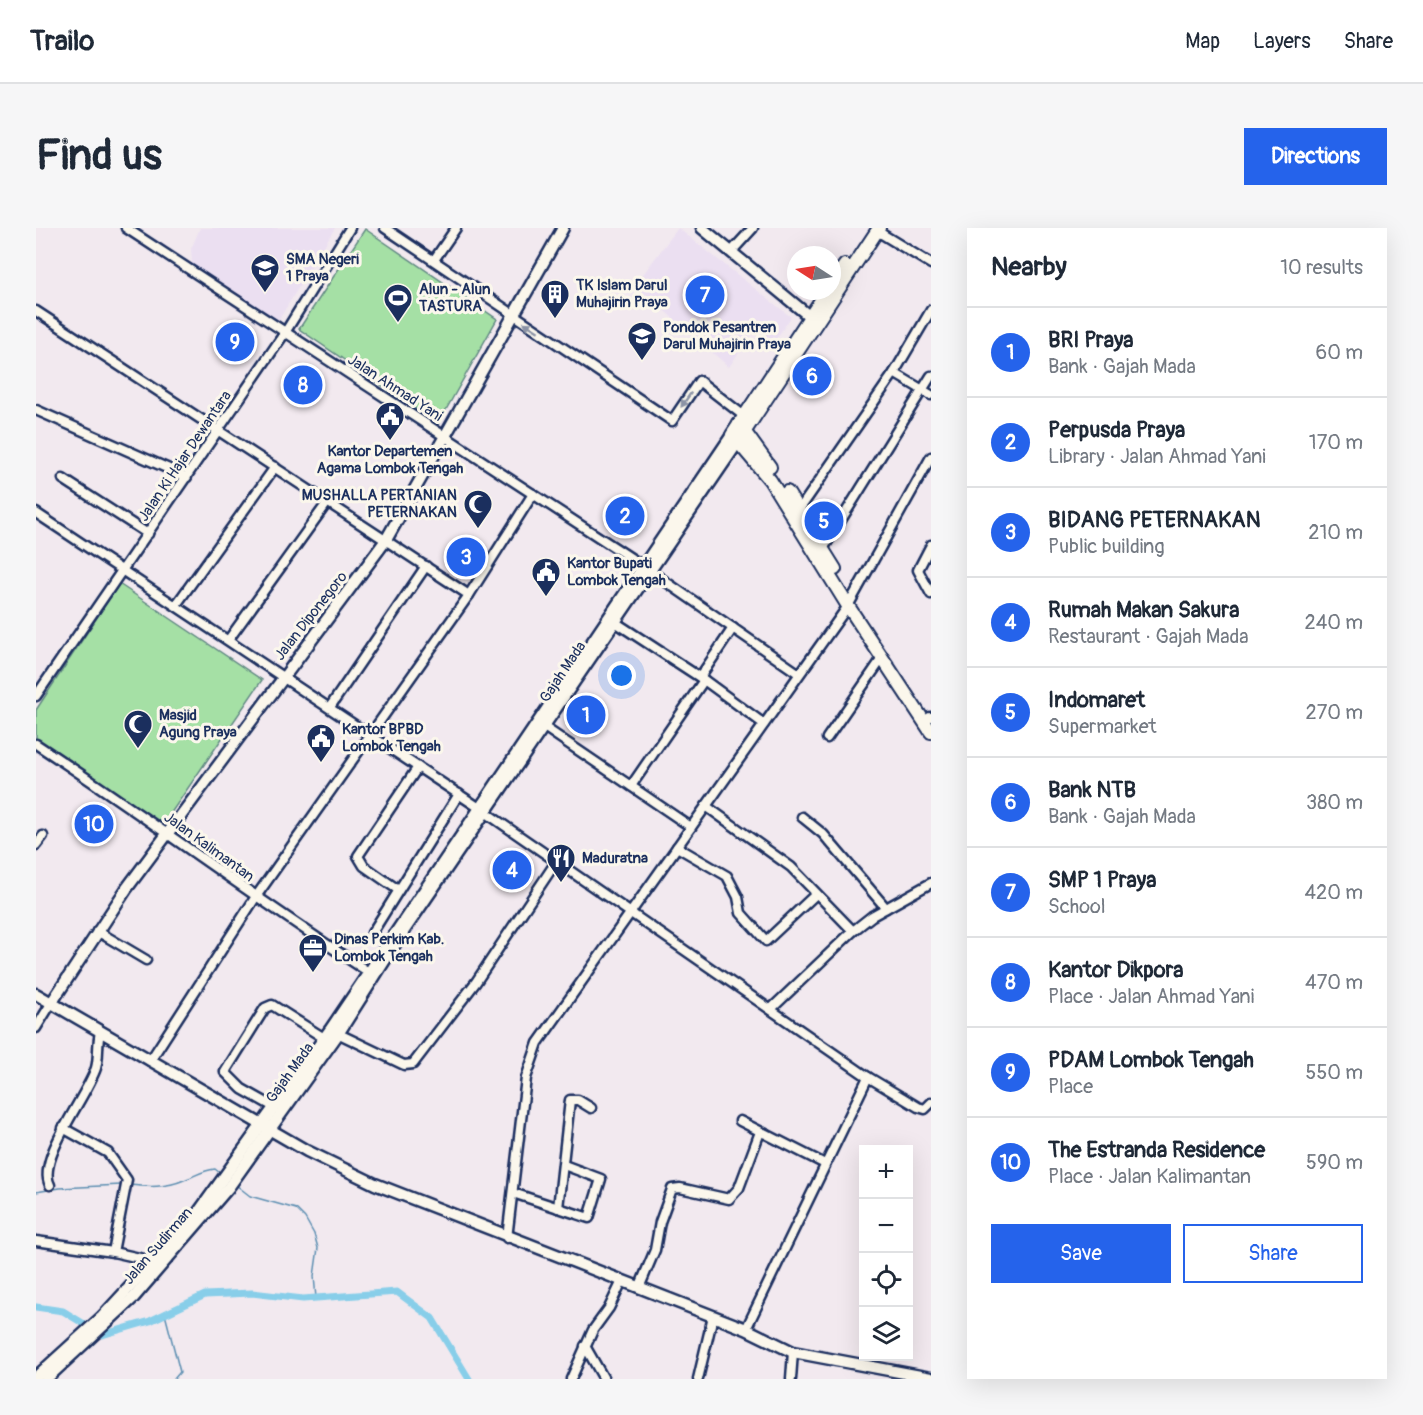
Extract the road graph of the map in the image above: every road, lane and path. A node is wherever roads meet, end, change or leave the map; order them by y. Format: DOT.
graph roads {
  1 [pos="126,228"];
  2 [pos="350,228"];
  3 [pos="385,228"];
  4 [pos="456,228"];
  5 [pos="563,228"];
  6 [pos="702,228"];
  7 [pos="753,228"];
  8 [pos="875,229"];
  9 [pos="731,252"];
  10 [pos="434,260"];
  11 [pos="931,264"];
  12 [pos="841,272"];
  13 [pos="821,300"];
  14 [pos="931,310"];
  15 [pos="36,311"];
  16 [pos="512,315"];
  17 [pos="809,316"];
  18 [pos="286,331"];
  19 [pos="894,373"];
  20 [pos="931,376"];
  21 [pos="927,392"];
  22 [pos="36,410"];
  23 [pos="740,430"];
  24 [pos="219,431"];
  25 [pos="446,437"];
  26 [pos="931,457"];
  27 [pos="275,467"];
  28 [pos="187,477"];
  29 [pos="63,479"];
  30 [pos="533,494"];
  31 [pos="327,503"];
  32 [pos="799,510"];
  33 [pos="36,513"];
  34 [pos="148,534"];
  35 [pos="386,540"];
  36 [pos="931,545"];
  37 [pos="823,549"];
  38 [pos="426,566"];
  39 [pos="646,568"];
  40 [pos="123,571"];
  41 [pos="931,594"];
  42 [pos="469,595"];
  43 [pos="850,603"];
  44 [pos="176,605"];
  45 [pos="615,622"];
  46 [pos="733,628"];
  47 [pos="229,639"];
  48 [pos="883,657"];
  49 [pos="577,671"];
  50 [pos="798,673"];
  51 [pos="284,675"];
  52 [pos="702,679"];
  53 [pos="36,696"];
  54 [pos="330,708"];
  55 [pos="931,718"];
  56 [pos="764,724"];
  57 [pos="544,727"];
  58 [pos="931,732"];
  59 [pos="371,735"];
  60 [pos="827,738"];
  61 [pos="36,744"];
  62 [pos="418,766"];
  63 [pos="631,786"];
  64 [pos="459,794"];
  65 [pos="706,806"];
  66 [pos="482,810"];
  67 [pos="802,817"];
  68 [pos="690,827"];
  69 [pos="168,834"];
  70 [pos="43,836"];
  71 [pos="36,845"];
  72 [pos="677,847"];
  73 [pos="556,862"];
  74 [pos="931,883"];
  75 [pos="397,889"];
  76 [pos="816,894"];
  77 [pos="255,898"];
  78 [pos="886,908"];
  79 [pos="413,911"];
  80 [pos="630,912"];
  81 [pos="97,931"];
  82 [pos="853,931"];
  83 [pos="372,933"];
  84 [pos="146,960"];
  85 [pos="367,971"];
  86 [pos="36,994"];
  87 [pos="51,1002"];
  88 [pos="771,1009"];
  89 [pos="36,1028"];
  90 [pos="100,1032"];
  91 [pos="330,1034"];
  92 [pos="150,1061"];
  93 [pos="868,1077"];
  94 [pos="931,1104"];
  95 [pos="274,1107"];
  96 [pos="591,1107"];
  97 [pos="740,1121"];
  98 [pos="265,1127"];
  99 [pos="63,1128"];
  100 [pos="760,1132"];
  101 [pos="825,1164"];
  102 [pos="564,1166"];
  103 [pos="232,1174"];
  104 [pos="50,1185"];
  105 [pos="223,1186"];
  106 [pos="513,1193"];
  107 [pos="558,1208"];
  108 [pos="507,1238"];
  109 [pos="36,1241"];
  110 [pos="113,1252"];
  111 [pos="153,1261"];
  112 [pos="622,1281"];
  113 [pos="639,1288"];
  114 [pos="713,1316"];
  115 [pos="105,1320"];
  116 [pos="746,1329"];
  117 [pos="83,1340"];
  118 [pos="585,1346"];
  119 [pos="793,1352"];
  120 [pos="36,1377"];
  121 [pos="931,1378"];
  122 [pos="46,1379"];
  123 [pos="571,1379"];
  124 [pos="604,1379"];
  125 [pos="698,1379"];
  126 [pos="791,1379"];
  1 -- 18 [label="street, Jalan Ahmad Yani"];
  2 -- 18 [label="street, Jalan Ki Hajar Dewantara"];
  3 -- 10 [label="street"];
  4 -- 10 [label="street"];
  5 -- 16 [label="main road, Jalan Diponegoro"];
  6 -- 9 [label="main road"];
  7 -- 9 [label="street"];
  8 -- 11 [label="street"];
  8 -- 12 [label="highway"];
  8 -- 23 [label="highway, Gajah Mada"];
  9 -- 17 [label="main road"];
  10 -- 16 [label="street"];
  13 -- 17 [label="highway, Gajah Mada"];
  14 -- 19 [label="street"];
  15 -- 24 [label="street"];
  23 -- 16 [label="street, one-way"];
  16 -- 25 [label="main road, Jalan Diponegoro"];
  17 -- 23 [label="highway, Gajah Mada"];
  18 -- 24 [label="street, Jalan Ki Hajar Dewantara"];
  18 -- 25 [label="street, Jalan Ahmad Yani"];
  19 -- 21 [label="street"];
  19 -- 32 [label="street"];
  20 -- 21 [label="street"];
  21 -- 37 [label="street"];
  22 -- 28 [label="street"];
  23 -- 32 [label="highway"];
  23 -- 39 [label="main road, Gajah Mada"];
  23 -- 43 [label="highway"];
  24 -- 27 [label="street"];
  24 -- 28 [label="street, Jalan Ki Hajar Dewantara"];
  25 -- 30 [label="street, Jalan Ahmad Yani"];
  25 -- 35 [label="main road, Jalan Diponegoro"];
  26 -- 43 [label="street"];
  27 -- 31 [label="street"];
  27 -- 44 [label="street"];
  28 -- 34 [label="street, Jalan Ki Hajar Dewantara"];
  29 -- 34 [label="street"];
  30 -- 39 [label="street, Jalan Ahmad Yani"];
  30 -- 42 [label="street"];
  31 -- 35 [label="street"];
  31 -- 47 [label="street"];
  32 -- 37 [label="highway"];
  33 -- 40 [label="street"];
  34 -- 40 [label="street, Jalan Ki Hajar Dewantara"];
  35 -- 38 [label="street"];
  35 -- 51 [label="main road, Jalan Diponegoro"];
  36 -- 41 [label="street"];
  37 -- 43 [label="highway"];
  38 -- 42 [label="street"];
  38 -- 54 [label="street"];
  39 -- 45 [label="main road, Gajah Mada"];
  39 -- 46 [label="street, Jalan Ahmad Yani"];
  39 -- 49 [label="main road, Gajah Mada"];
  40 -- 44 [label="street"];
  40 -- 53 [label="street, Jalan Ki Hajar Dewantara"];
  42 -- 59 [label="street"];
  43 -- 48 [label="highway"];
  43 -- 50 [label="street"];
  43 -- 55 [label="highway"];
  44 -- 47 [label="street"];
  45 -- 49 [label="main road, Gajah Mada"];
  45 -- 52 [label="street"];
  46 -- 50 [label="street, Jalan Ahmad Yani"];
  46 -- 52 [label="street"];
  47 -- 51 [label="street"];
  48 -- 58 [label="highway"];
  48 -- 60 [label="street"];
  49 -- 57 [label="main road, Gajah Mada"];
  49 -- 66 [label="main road, Gajah Mada"];
  50 -- 56 [label="street"];
  51 -- 54 [label="street"];
  51 -- 69 [label="main road, Jalan Diponegoro"];
  52 -- 56 [label="street"];
  52 -- 63 [label="street"];
  54 -- 59 [label="street"];
  56 -- 65 [label="street"];
  57 -- 63 [label="street"];
  57 -- 66 [label="main road, Gajah Mada"];
  59 -- 62 [label="street"];
  59 -- 77 [label="street"];
  61 -- 69 [label="street, Jalan Kalimantan"];
  62 -- 64 [label="street"];
  62 -- 75 [label="street"];
  63 -- 68 [label="street"];
  64 -- 66 [label="street"];
  64 -- 75 [label="street"];
  65 -- 68 [label="street"];
  65 -- 76 [label="street"];
  66 -- 73 [label="street"];
  66 -- 79 [label="main road, Gajah Mada"];
  67 -- 78 [label="street"];
  68 -- 72 [label="street"];
  69 -- 77 [label="street, Jalan Kalimantan"];
  69 -- 81 [label="main road, Jalan Diponegoro"];
  70 -- 71 [label="street"];
  72 -- 76 [label="street"];
  72 -- 80 [label="street"];
  73 -- 80 [label="street"];
  73 -- 91 [label="street"];
  74 -- 78 [label="street"];
  75 -- 83 [label="street"];
  76 -- 82 [label="street"];
  77 -- 85 [label="street, Jalan Kalimantan"];
  77 -- 92 [label="street"];
  78 -- 82 [label="street"];
  79 -- 85 [label="main road, Gajah Mada"];
  79 -- 91 [label="main road, Gajah Mada"];
  80 -- 88 [label="street"];
  80 -- 106 [label="street"];
  81 -- 84 [label="street"];
  81 -- 87 [label="main road, Jalan Diponegoro"];
  82 -- 88 [label="street"];
  85 -- 91 [label="main road, Gajah Mada"];
  86 -- 87 [label="main road"];
  87 -- 89 [label="street"];
  87 -- 90 [label="main road"];
  88 -- 93 [label="street"];
  90 -- 92 [label="main road"];
  90 -- 99 [label="street"];
  91 -- 95 [label="main road, Gajah Mada"];
  91 -- 95 [label="street"];
  91 -- 98 [label="main road, Gajah Mada"];
  92 -- 98 [label="main road"];
  93 -- 94 [label="street"];
  93 -- 101 [label="street"];
  95 -- 98 [label="main road, Gajah Mada"];
  96 -- 102 [label="street"];
  97 -- 100 [label="street"];
  98 -- 103 [label="main road"];
  98 -- 103 [label="main road"];
  98 -- 108 [label="main road"];
  99 -- 104 [label="street"];
  99 -- 110 [label="street"];
  100 -- 101 [label="street"];
  100 -- 113 [label="street"];
  101 -- 116 [label="street"];
  102 -- 107 [label="street"];
  102 -- 107 [label="street"];
  103 -- 105 [label="main road"];
  105 -- 111 [label="main road"];
  105 -- 115 [label="main road, Jalan Sudirman"];
  106 -- 107 [label="street"];
  106 -- 108 [label="street"];
  108 -- 112 [label="main road"];
  109 -- 110 [label="street"];
  110 -- 111 [label="street"];
  111 -- 115 [label="main road"];
  112 -- 113 [label="main road"];
  112 -- 118 [label="street"];
  113 -- 114 [label="main road"];
  114 -- 116 [label="main road"];
  114 -- 125 [label="street"];
  115 -- 117 [label="main road"];
  116 -- 119 [label="main road"];
  117 -- 120 [label="main road"];
  117 -- 122 [label="main road"];
  118 -- 123 [label="street"];
  118 -- 124 [label="street"];
  119 -- 121 [label="main road"];
  119 -- 126 [label="street"];
}
